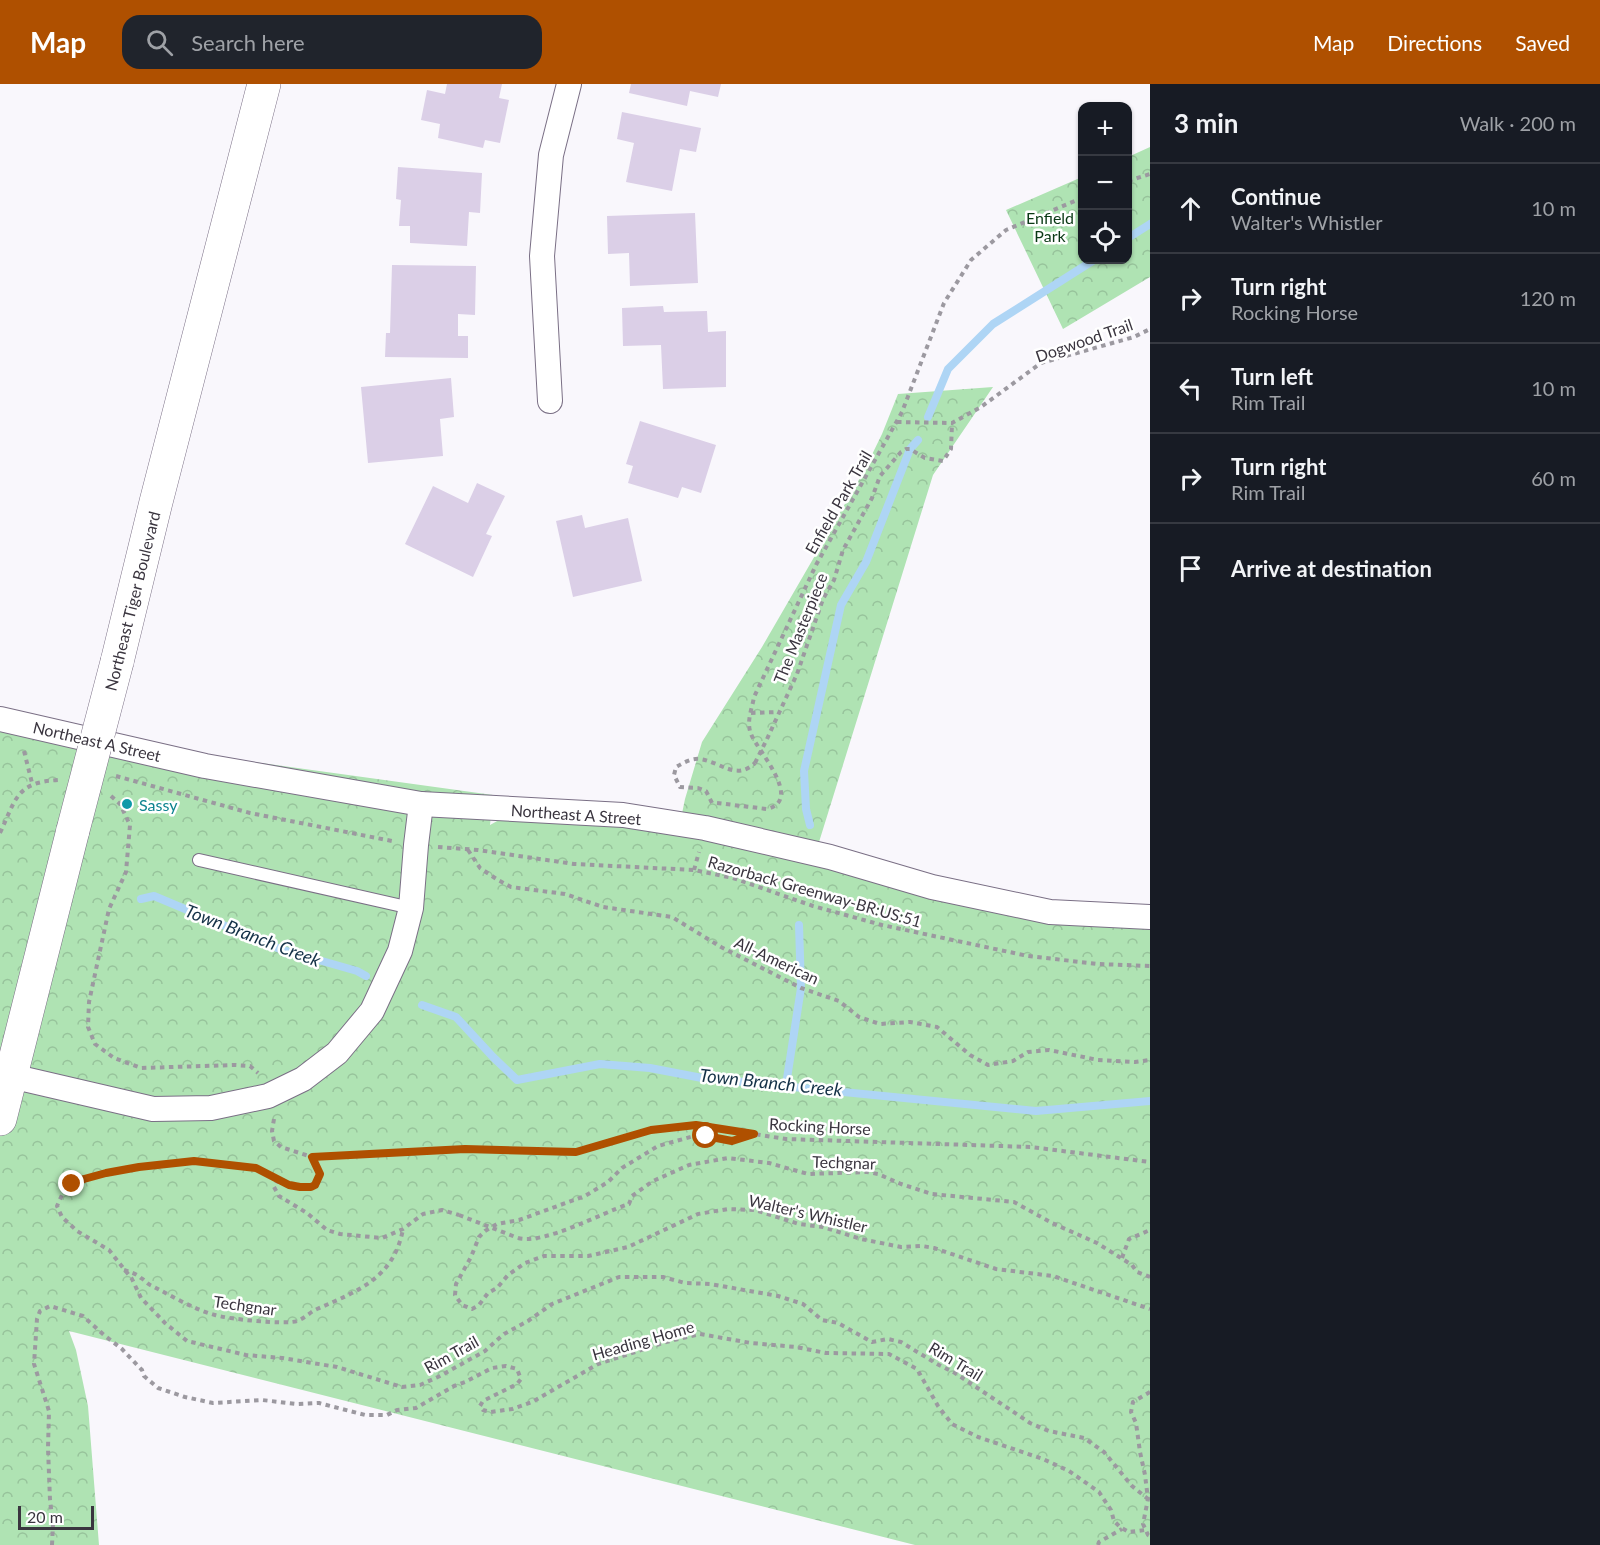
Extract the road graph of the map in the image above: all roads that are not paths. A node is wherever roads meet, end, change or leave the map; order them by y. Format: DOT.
graph roads {
  1 [pos="264,84"];
  2 [pos="569,84"];
  3 [pos="550,400"];
  4 [pos="0,719"];
  5 [pos="422,804"];
  6 [pos="199,860"];
  7 [pos="411,908"];
  8 [pos="1150,918"];
  9 [pos="11,1076"];
  10 [pos="0,1119"];
  1 -- 9 [label="street, Northeast Tiger Boulevard, bridge"];
  2 -- 3 [label="street"];
  4 -- 5 [label="street, Northeast A Street"];
  5 -- 7 [label="street"];
  5 -- 8 [label="street, Northeast A Street"];
  6 -- 7 [label="lane"];
  7 -- 9 [label="street"];
  9 -- 10 [label="street, Northeast Tiger Boulevard"];
}
